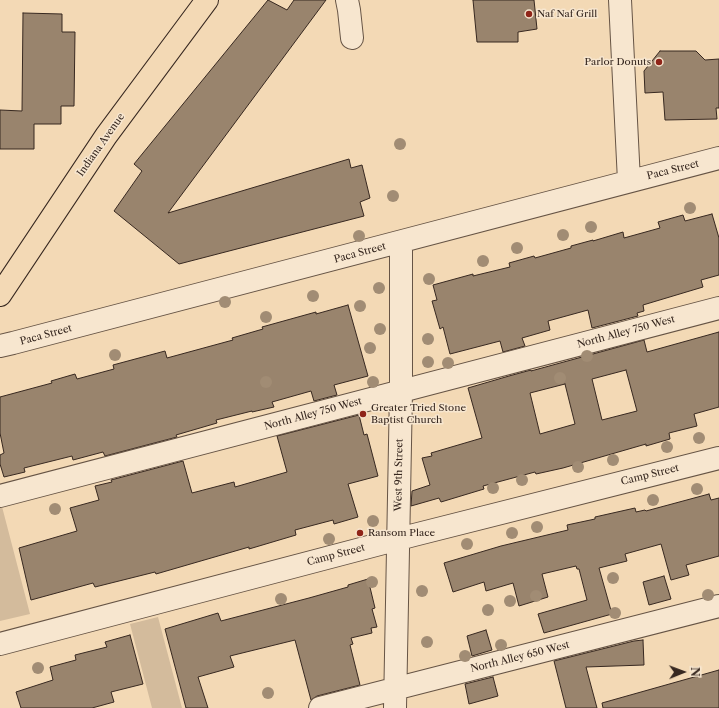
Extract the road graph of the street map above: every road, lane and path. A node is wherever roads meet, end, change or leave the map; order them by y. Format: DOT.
graph roads {
  1 [pos="207,0"];
  2 [pos="347,0"];
  3 [pos="620,0"];
  4 [pos="352,38"];
  5 [pos="719,158"];
  6 [pos="629,181"];
  7 [pos="401,242"];
  8 [pos="0,295"];
  9 [pos="719,308"];
  10 [pos="0,346"];
  11 [pos="401,391"];
  12 [pos="719,458"];
  13 [pos="0,496"];
  14 [pos="399,539"];
  15 [pos="719,606"];
  16 [pos="0,644"];
  17 [pos="395,698"];
  18 [pos="320,708"];
  1 -- 8 [label="main road, Indiana Avenue"];
  2 -- 4 [label="street"];
  3 -- 6 [label="street"];
  5 -- 6 [label="street, Paca Street"];
  6 -- 7 [label="street, Paca Street"];
  7 -- 10 [label="street, Paca Street"];
  7 -- 11 [label="street, West 9th Street"];
  9 -- 11 [label="street, North Alley 750 West"];
  11 -- 13 [label="street, North Alley 750 West"];
  11 -- 14 [label="street, West 9th Street"];
  12 -- 14 [label="street, Camp Street"];
  14 -- 16 [label="street, Camp Street"];
  14 -- 17 [label="street, West 9th Street"];
  15 -- 17 [label="street, North Alley 650 West"];
  17 -- 18 [label="street, North Alley 650 West"];
}
